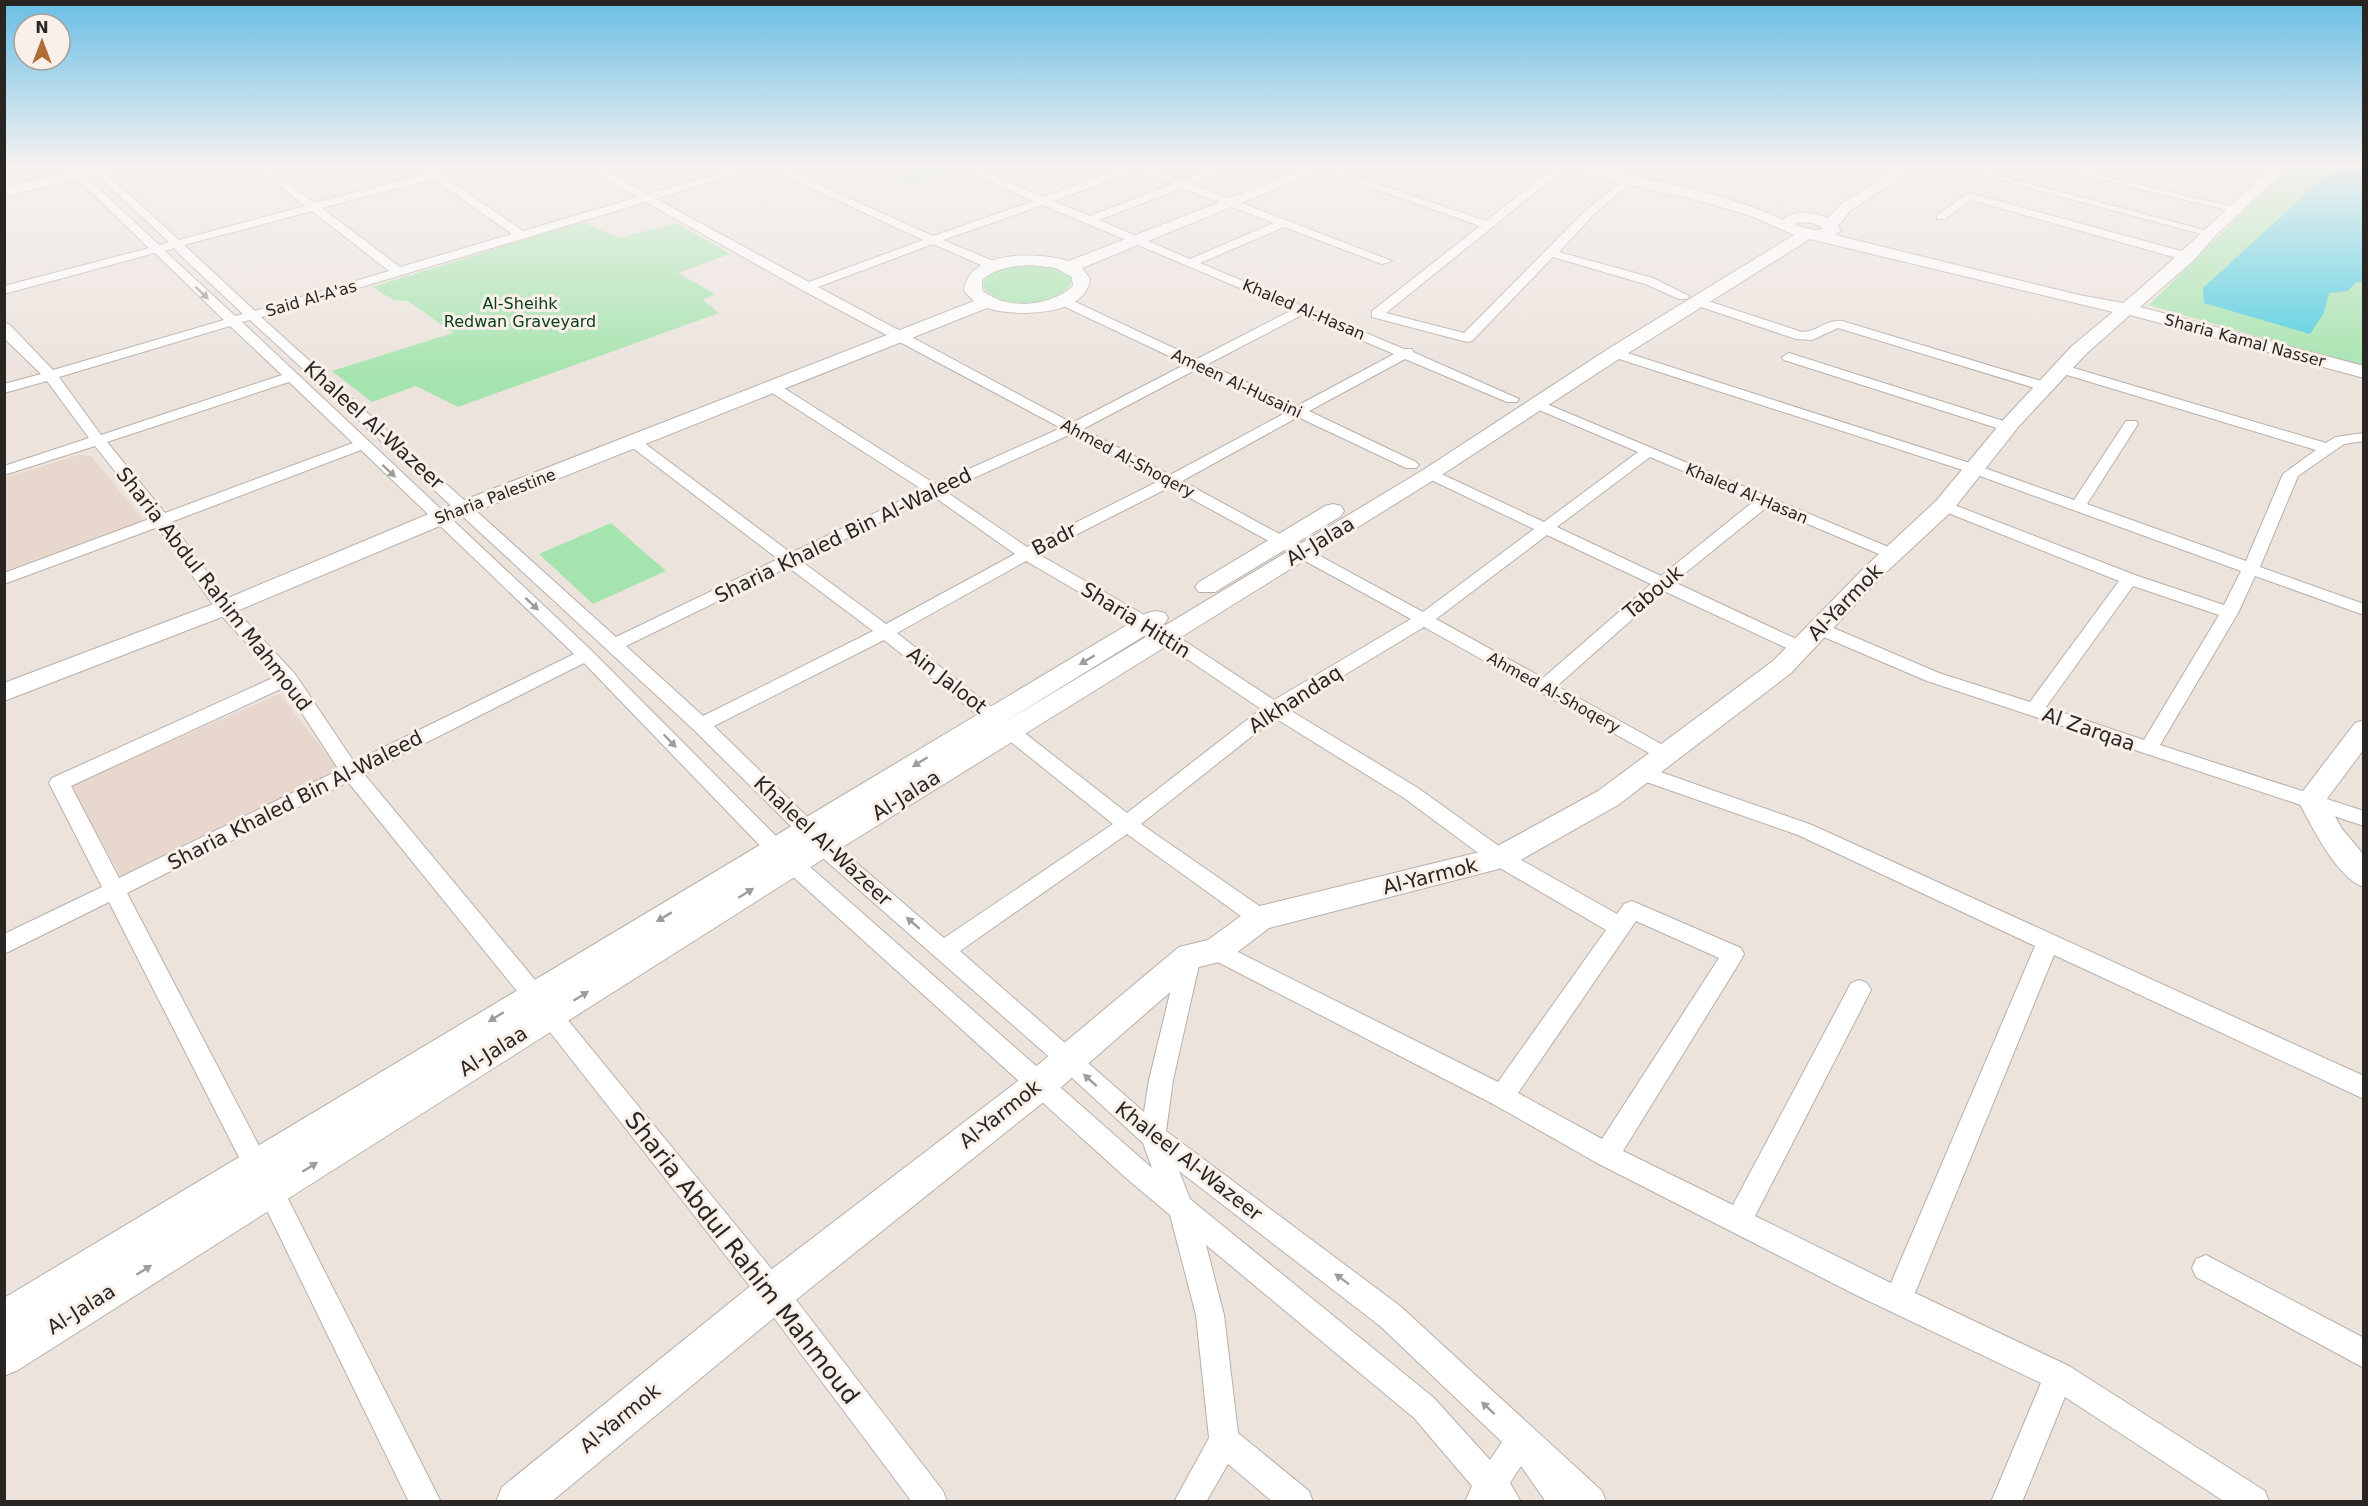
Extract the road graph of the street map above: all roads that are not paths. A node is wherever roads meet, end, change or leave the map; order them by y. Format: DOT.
graph roads {
  1 [pos="145,236"];
  2 [pos="168,236"];
  3 [pos="206,236"];
  4 [pos="352,236"];
  5 [pos="522,236"];
  6 [pos="717,236"];
  7 [pos="925,236"];
  8 [pos="943,236"];
  9 [pos="1129,236"];
  10 [pos="1142,236"];
  11 [pos="1252,236"];
  12 [pos="1319,236"];
  13 [pos="1473,236"];
  14 [pos="1567,236"];
  15 [pos="1792,236"];
  16 [pos="1846,236"];
  17 [pos="2114,236"];
  18 [pos="2206,236"];
  19 [pos="1135,239"];
  20 [pos="933,240"];
  21 [pos="177,244"];
  22 [pos="156,249"];
  23 [pos="1551,253"];
  24 [pos="2188,257"];
  25 [pos="1386,261"];
  26 [pos="1192,262"];
  27 [pos="994,266"];
  28 [pos="1069,267"];
  29 [pos="400,273"];
  30 [pos="806,286"];
  31 [pos="4,290"];
  32 [pos="1691,299"];
  33 [pos="1063,301"];
  34 [pos="987,302"];
  35 [pos="1304,309"];
  36 [pos="2127,309"];
  37 [pos="253,315"];
  38 [pos="232,321"];
  39 [pos="7,335"];
  40 [pos="898,336"];
  41 [pos="1407,352"];
  42 [pos="1615,353"];
  43 [pos="1790,357"];
  44 [pos="1198,364"];
  45 [pos="2062,369"];
  46 [pos="2364,372"];
  47 [pos="50,375"];
  48 [pos="291,377"];
  49 [pos="771,386"];
  50 [pos="2046,387"];
  51 [pos="4,389"];
  52 [pos="1525,401"];
  53 [pos="1296,410"];
  54 [pos="2131,424"];
  55 [pos="2008,427"];
  56 [pos="1073,428"];
  57 [pos="2364,437"];
  58 [pos="98,441"];
  59 [pos="634,442"];
  60 [pos="362,445"];
  61 [pos="2327,448"];
  62 [pos="1648,452"];
  63 [pos="1420,469"];
  64 [pos="1974,469"];
  65 [pos="4,471"];
  66 [pos="1171,481"];
  67 [pos="934,490"];
  68 [pos="1764,501"];
  69 [pos="1944,506"];
  70 [pos="2078,506"];
  71 [pos="465,508"];
  72 [pos="439,518"];
  73 [pos="160,521"];
  74 [pos="1545,527"];
  75 [pos="1292,547"];
  76 [pos="1026,554"];
  77 [pos="1892,554"];
  78 [pos="790,560"];
  79 [pos="2252,568"];
  80 [pos="4,579"];
  81 [pos="2130,579"];
  82 [pos="1663,583"];
  83 [pos="224,608"];
  84 [pos="2364,610"];
  85 [pos="2229,613"];
  86 [pos="1424,619"];
  87 [pos="1818,628"];
  88 [pos="1155,630"];
  89 [pos="885,632"];
  90 [pos="614,645"];
  91 [pos="1801,648"];
  92 [pos="586,655"];
  93 [pos="289,678"];
  94 [pos="1545,686"];
  95 [pos="4,693"];
  96 [pos="1274,709"];
  97 [pos="2034,710"];
  98 [pos="1002,724"];
  99 [pos="701,725"];
  100 [pos="2364,729"];
  101 [pos="2148,749"];
  102 [pos="1665,755"];
  103 [pos="350,771"];
  104 [pos="1641,773"];
  105 [pos="2311,799"];
  106 [pos="2364,819"];
  107 [pos="1127,824"];
  108 [pos="815,838"];
  109 [pos="785,857"];
  110 [pos="1500,858"];
  111 [pos="2364,876"];
  112 [pos="114,892"];
  113 [pos="1260,918"];
  114 [pos="1620,927"];
  115 [pos="2049,941"];
  116 [pos="4,945"];
  117 [pos="944,950"];
  118 [pos="1203,953"];
  119 [pos="1858,990"];
  120 [pos="542,1005"];
  121 [pos="1067,1060"];
  122 [pos="1039,1085"];
  123 [pos="2364,1088"];
  124 [pos="1502,1096"];
  125 [pos="1153,1136"];
  126 [pos="1605,1155"];
  127 [pos="256,1165"];
  128 [pos="271,1192"];
  129 [pos="1179,1205"];
  130 [pos="1738,1221"];
  131 [pos="2206,1268"];
  132 [pos="773,1293"];
  133 [pos="1898,1300"];
  134 [pos="4,1320"];
  135 [pos="2364,1354"];
  136 [pos="4,1356"];
  137 [pos="2059,1376"];
  138 [pos="1521,1440"];
  139 [pos="1224,1441"];
  140 [pos="1492,1496"];
  141 [pos="426,1502"];
  142 [pos="518,1502"];
  143 [pos="932,1502"];
  144 [pos="1189,1502"];
  145 [pos="1298,1502"];
  146 [pos="1565,1502"];
  147 [pos="1590,1502"];
  148 [pos="2006,1502"];
  149 [pos="2254,1502"];
  1 -- 22 [label="street, Khaleel Al-Wazeer"];
  2 -- 21 [label="street, Khaleel Al-Wazeer"];
  3 -- 21 [label="street"];
  4 -- 29 [label="street"];
  5 -- 29 [label="street, Said Al-A'as"];
  6 -- 30 [label="street, Ahmed Al-Shoqery"];
  7 -- 20 [label="street"];
  8 -- 20 [label="street"];
  9 -- 19 [label="street, Khaled Al-Hasan"];
  10 -- 19 [label="street"];
  11 -- 26 [label="street"];
  12 -- 25 [label="street"];
  13 -- 23 [label="street"];
  14 -- 23 [label="street"];
  15 -- 32 [label="street, Al-Jalaa"];
  16 -- 36 [label="street, Sharia Kamal Nasser"];
  17 -- 24 [label="street"];
  18 -- 24 [label="street, Al-Yarmok"];
  19 -- 26 [label="street, Khaled Al-Hasan"];
  19 -- 28 [label="street"];
  20 -- 27 [label="street"];
  20 -- 30 [label="street"];
  21 -- 22 [label="street"];
  21 -- 37 [label="street, Khaleel Al-Wazeer"];
  22 -- 31 [label="street"];
  22 -- 38 [label="street, Khaleel Al-Wazeer, one-way"];
  23 -- 32 [label="street"];
  24 -- 36 [label="street, Al-Yarmok"];
  26 -- 35 [label="street, Khaled Al-Hasan"];
  27 -- 28 [label="street"];
  27 -- 34 [label="street"];
  28 -- 33 [label="street"];
  29 -- 37 [label="street, Said Al-A'as"];
  30 -- 40 [label="street, Ahmed Al-Shoqery"];
  32 -- 42 [label="street, Al-Jalaa"];
  32 -- 50 [label="street"];
  32 -- 52 [label="street, Al-Jalaa"];
  33 -- 34 [label="street"];
  33 -- 44 [label="street, Ameen Al-Husaini"];
  34 -- 40 [label="street, Sharia Palestine"];
  35 -- 41 [label="street, Khaled Al-Hasan"];
  35 -- 44 [label="street, Sharia Khaled Bin Al-Waleed"];
  36 -- 45 [label="street, Al-Yarmok"];
  36 -- 46 [label="street, Sharia Kamal Nasser"];
  37 -- 38 [label="street, Said Al-A'as"];
  37 -- 71 [label="street, Khaleel Al-Wazeer"];
  38 -- 47 [label="street, Said Al-A'as"];
  38 -- 48 [label="street, Khaleel Al-Wazeer"];
  39 -- 47 [label="street, Sharia Abdul Rahim Mahmoud"];
  40 -- 49 [label="street, Sharia Palestine"];
  40 -- 56 [label="street, Ahmed Al-Shoqery"];
  41 -- 52 [label="street, Khaled Al-Hasan"];
  41 -- 53 [label="street, Badr"];
  42 -- 52 [label="street, Al-Jalaa"];
  42 -- 64 [label="street"];
  43 -- 55 [label="street"];
  44 -- 53 [label="street, Ameen Al-Husaini"];
  44 -- 56 [label="street, Sharia Khaled Bin Al-Waleed"];
  45 -- 50 [label="street, Al-Yarmok"];
  45 -- 61 [label="street"];
  47 -- 51 [label="street, Said Al-A'as"];
  47 -- 58 [label="street, Sharia Abdul Rahim Mahmoud"];
  48 -- 58 [label="street"];
  48 -- 60 [label="street, Khaleel Al-Wazeer"];
  49 -- 59 [label="street, Sharia Palestine"];
  49 -- 67 [label="street, Sharia Hittin"];
  50 -- 55 [label="street, Al-Yarmok"];
  52 -- 62 [label="street, Khaled Al-Hasan"];
  52 -- 63 [label="street, Al-Jalaa"];
  53 -- 63 [label="street, Ameen Al-Husaini"];
  53 -- 66 [label="street, Badr"];
  54 -- 70 [label="street"];
  55 -- 64 [label="street, Al-Yarmok"];
  56 -- 66 [label="street, Ahmed Al-Shoqery"];
  56 -- 67 [label="street, Sharia Khaled Bin Al-Waleed"];
  57 -- 61 [label="street"];
  58 -- 65 [label="street"];
  58 -- 73 [label="street, Sharia Abdul Rahim Mahmoud"];
  59 -- 71 [label="street, Sharia Palestine"];
  59 -- 78 [label="street, Ain Jaloot"];
  60 -- 72 [label="street, Khaleel Al-Wazeer, one-way"];
  60 -- 73 [label="street"];
  61 -- 79 [label="street"];
  62 -- 68 [label="street, Khaled Al-Hasan"];
  62 -- 74 [label="street, Alkhandaq"];
  63 -- 74 [label="street, Ameen Al-Husaini"];
  63 -- 75 [label="street, Al-Jalaa"];
  64 -- 69 [label="street, Al-Yarmok"];
  64 -- 70 [label="street"];
  66 -- 75 [label="street, Ahmed Al-Shoqery"];
  66 -- 76 [label="street, Badr"];
  67 -- 76 [label="street, Sharia Hittin"];
  67 -- 78 [label="street, Sharia Khaled Bin Al-Waleed"];
  68 -- 77 [label="street, Khaled Al-Hasan"];
  68 -- 82 [label="street, Tabouk"];
  69 -- 77 [label="street, Al-Yarmok"];
  69 -- 81 [label="street"];
  70 -- 79 [label="street"];
  71 -- 72 [label="street, Sharia Palestine"];
  71 -- 90 [label="street, Khaleel Al-Wazeer"];
  72 -- 83 [label="street, Sharia Palestine"];
  72 -- 92 [label="street, Khaleel Al-Wazeer, one-way"];
  73 -- 80 [label="street"];
  73 -- 83 [label="street, Sharia Abdul Rahim Mahmoud"];
  74 -- 82 [label="street, Ameen Al-Husaini"];
  74 -- 86 [label="street, Alkhandaq"];
  75 -- 86 [label="street, Ahmed Al-Shoqery"];
  75 -- 88 [label="street, Al-Jalaa"];
  76 -- 88 [label="street, Sharia Hittin"];
  76 -- 89 [label="street, Badr"];
  77 -- 87 [label="street, Al-Yarmok"];
  78 -- 89 [label="street, Ain Jaloot"];
  78 -- 90 [label="street, Sharia Khaled Bin Al-Waleed"];
  79 -- 84 [label="street"];
  79 -- 85 [label="street"];
  81 -- 85 [label="street"];
  81 -- 97 [label="street"];
  82 -- 91 [label="street, Ameen Al-Husaini"];
  82 -- 94 [label="street, Tabouk"];
  83 -- 93 [label="street, Sharia Abdul Rahim Mahmoud"];
  83 -- 95 [label="street, Sharia Palestine"];
  85 -- 101 [label="street"];
  86 -- 94 [label="street, Ahmed Al-Shoqery"];
  86 -- 96 [label="street, Alkhandaq"];
  87 -- 91 [label="street, Al-Yarmok"];
  87 -- 97 [label="street, Al Zarqaa"];
  88 -- 96 [label="street, Sharia Hittin"];
  88 -- 98 [label="street, Al-Jalaa"];
  89 -- 98 [label="street, Ain Jaloot"];
  89 -- 99 [label="street, Badr"];
  90 -- 99 [label="street, Khaleel Al-Wazeer"];
  91 -- 102 [label="street, Al-Yarmok"];
  92 -- 103 [label="street, Sharia Khaled Bin Al-Waleed"];
  92 -- 109 [label="street, Khaleel Al-Wazeer, one-way"];
  93 -- 103 [label="street, Sharia Abdul Rahim Mahmoud"];
  93 -- 112 [label="street"];
  94 -- 102 [label="street, Ahmed Al-Shoqery"];
  96 -- 107 [label="street, Alkhandaq"];
  96 -- 110 [label="street, Sharia Hittin"];
  97 -- 101 [label="street, Al Zarqaa"];
  98 -- 107 [label="street, Ain Jaloot"];
  98 -- 108 [label="street, Al-Jalaa"];
  99 -- 108 [label="street, Khaleel Al-Wazeer"];
  100 -- 105 [label="street"];
  101 -- 105 [label="street, Al Zarqaa"];
  102 -- 104 [label="street, Al-Yarmok"];
  103 -- 112 [label="street, Sharia Khaled Bin Al-Waleed"];
  103 -- 120 [label="street, Sharia Abdul Rahim Mahmoud"];
  104 -- 110 [label="street, Al-Yarmok"];
  104 -- 115 [label="street"];
  105 -- 106 [label="street, Al Zarqaa"];
  105 -- 111 [label="street"];
  107 -- 113 [label="street, Ain Jaloot"];
  107 -- 117 [label="street, Alkhandaq"];
  108 -- 109 [label="street, Al-Jalaa"];
  117 -- 108 [label="street, Khaleel Al-Wazeer, one-way"];
  109 -- 120 [label="street, Al-Jalaa"];
  109 -- 122 [label="street, Khaleel Al-Wazeer"];
  110 -- 113 [label="street, Al-Yarmok"];
  110 -- 114 [label="street, Sharia Hittin"];
  112 -- 116 [label="street, Sharia Khaled Bin Al-Waleed"];
  112 -- 127 [label="street"];
  113 -- 118 [label="street, Al-Yarmok"];
  114 -- 124 [label="street"];
  114 -- 126 [label="street"];
  115 -- 123 [label="street"];
  115 -- 133 [label="street"];
  117 -- 121 [label="street, Khaleel Al-Wazeer"];
  118 -- 121 [label="street, Al-Yarmok"];
  118 -- 124 [label="street"];
  118 -- 125 [label="street"];
  119 -- 130 [label="street"];
  120 -- 127 [label="street, Al-Jalaa, one-way"];
  128 -- 120 [label="street, Al-Jalaa, one-way"];
  120 -- 132 [label="street, Sharia Abdul Rahim Mahmoud"];
  121 -- 122 [label="street, Al-Yarmok"];
  125 -- 121 [label="street, Khaleel Al-Wazeer, one-way"];
  122 -- 129 [label="street, Khaleel Al-Wazeer"];
  122 -- 132 [label="street, Al-Yarmok"];
  124 -- 126 [label="street"];
  125 -- 129 [label="street"];
  138 -- 125 [label="street, Khaleel Al-Wazeer, one-way"];
  126 -- 130 [label="street"];
  127 -- 134 [label="street, Al-Jalaa"];
  136 -- 128 [label="street, Al-Jalaa, one-way"];
  128 -- 141 [label="street"];
  129 -- 139 [label="street"];
  129 -- 140 [label="street, Khaleel Al-Wazeer"];
  130 -- 133 [label="street"];
  131 -- 135 [label="street"];
  132 -- 142 [label="street, Al-Yarmok"];
  132 -- 143 [label="street, Sharia Abdul Rahim Mahmoud"];
  133 -- 137 [label="street"];
  137 -- 148 [label="street"];
  137 -- 149 [label="street"];
  138 -- 140 [label="street"];
  138 -- 146 [label="street, Khaleel Al-Wazeer"];
  138 -- 147 [label="street"];
  139 -- 144 [label="street"];
  139 -- 145 [label="street"];
}
